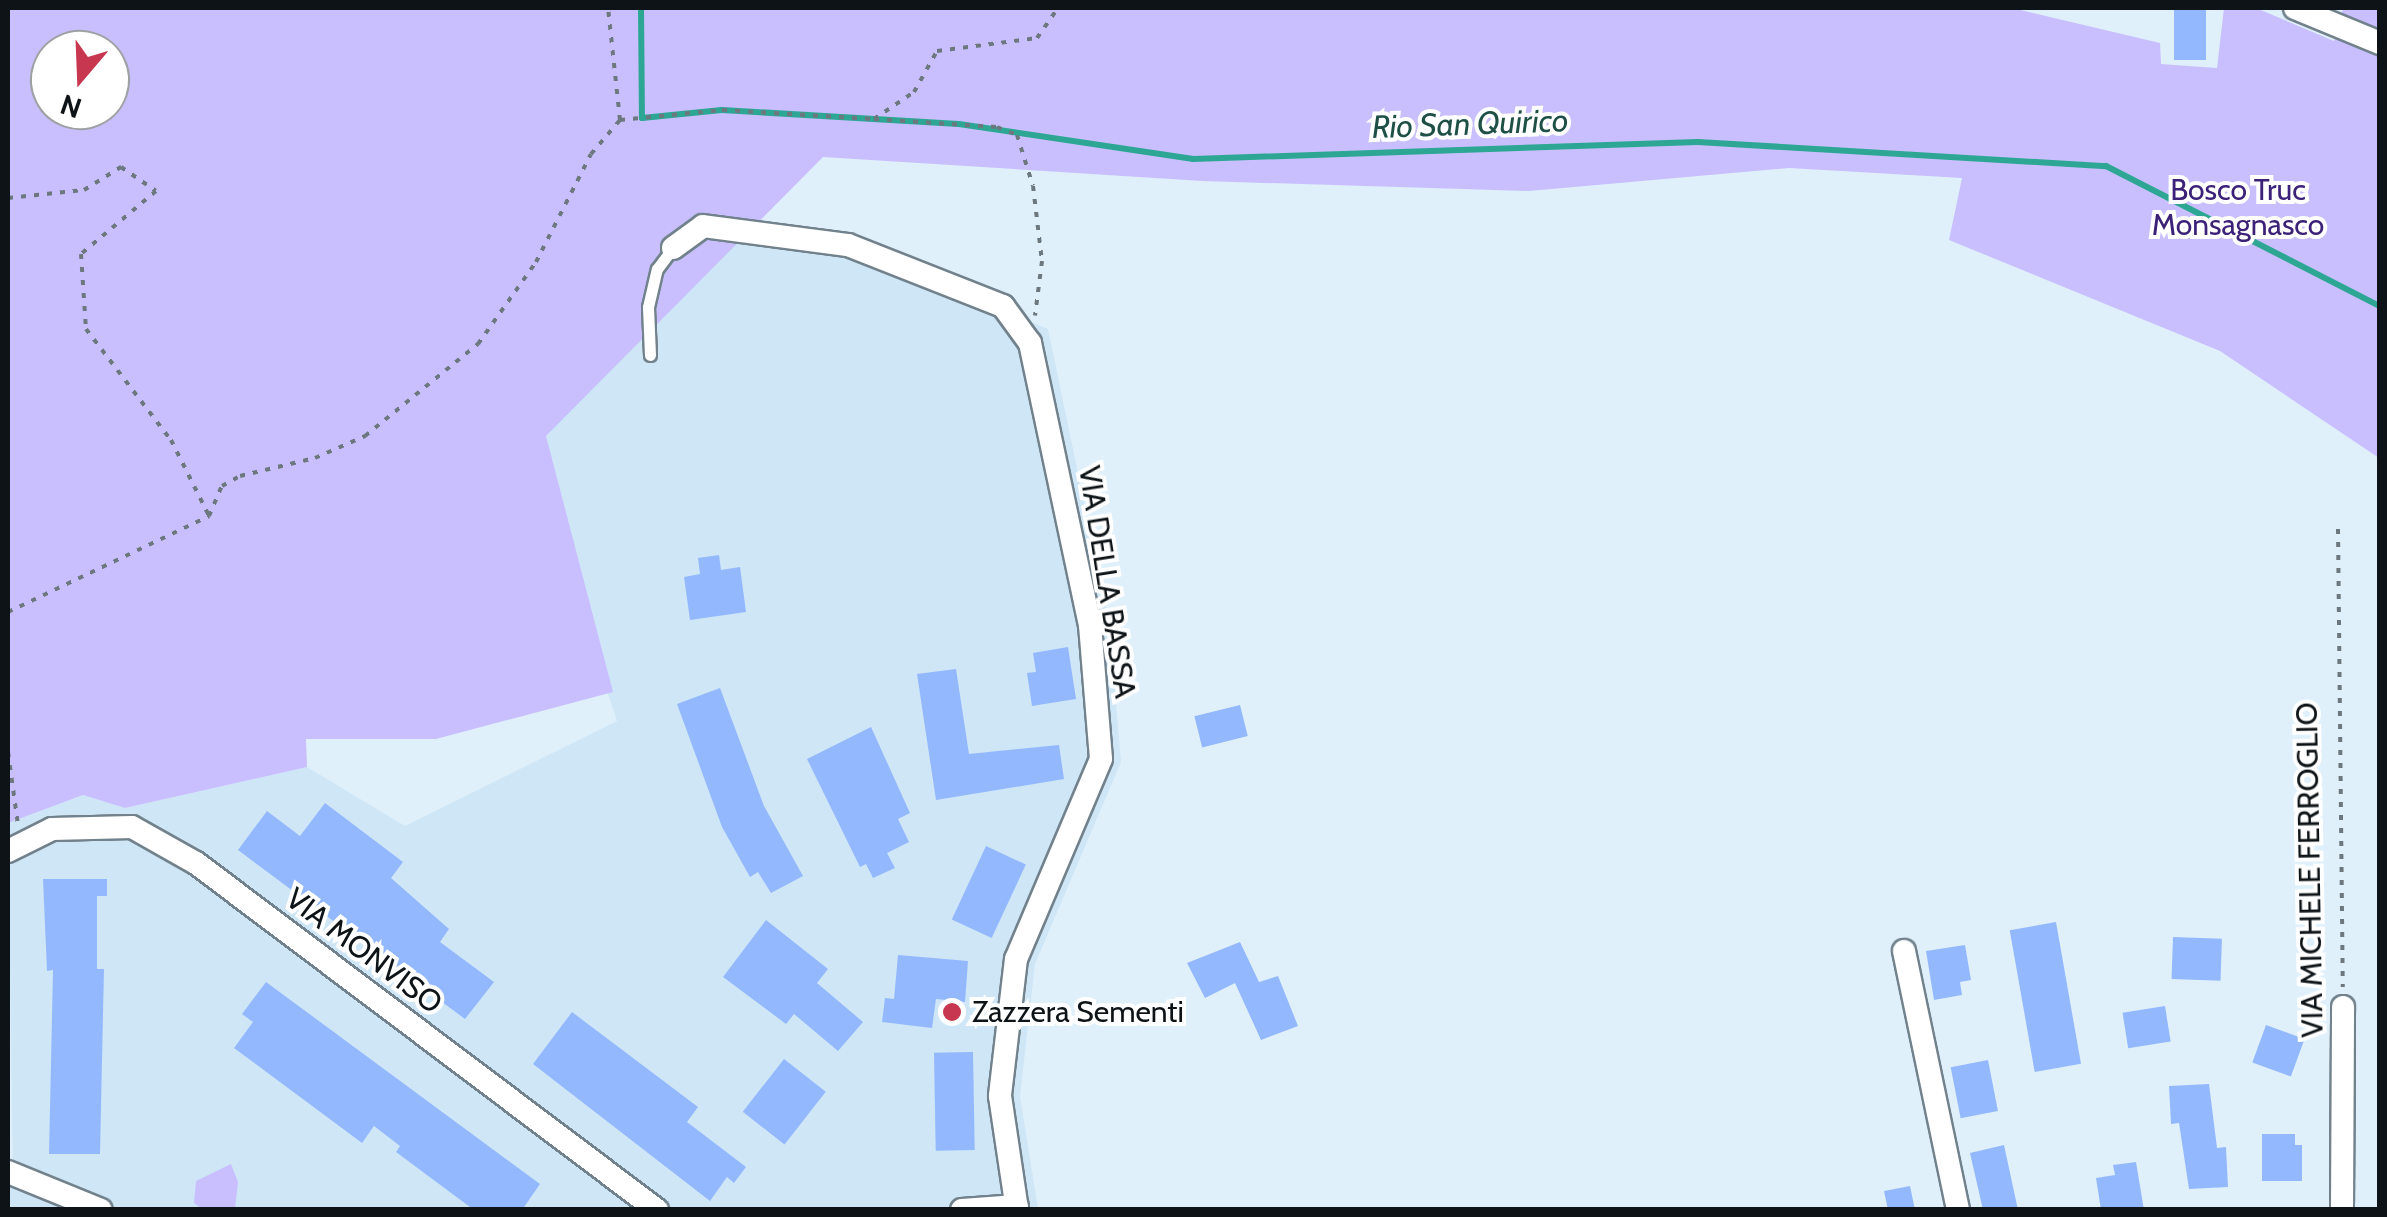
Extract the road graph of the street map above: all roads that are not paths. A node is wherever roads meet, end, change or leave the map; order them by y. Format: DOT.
graph roads {
  1 [pos="2294,8"];
  2 [pos="2380,43"];
  3 [pos="673,248"];
  4 [pos="650,355"];
  5 [pos="14,848"];
  6 [pos="1904,951"];
  7 [pos="2343,1007"];
  8 [pos="8,1172"];
  9 [pos="1017,1208"];
  10 [pos="102,1210"];
  11 [pos="657,1210"];
  12 [pos="962,1210"];
  13 [pos="1958,1210"];
  14 [pos="2342,1210"];
  1 -- 2 [label="street"];
  3 -- 4 [label="lane"];
  3 -- 9 [label="street, VIA DELLA BASSA"];
  5 -- 11 [label="street, VIA MONVISO"];
  6 -- 13 [label="street"];
  7 -- 14 [label="street, VIA MICHELE FERROGLIO"];
  8 -- 10 [label="street"];
  9 -- 12 [label="street"];
}
